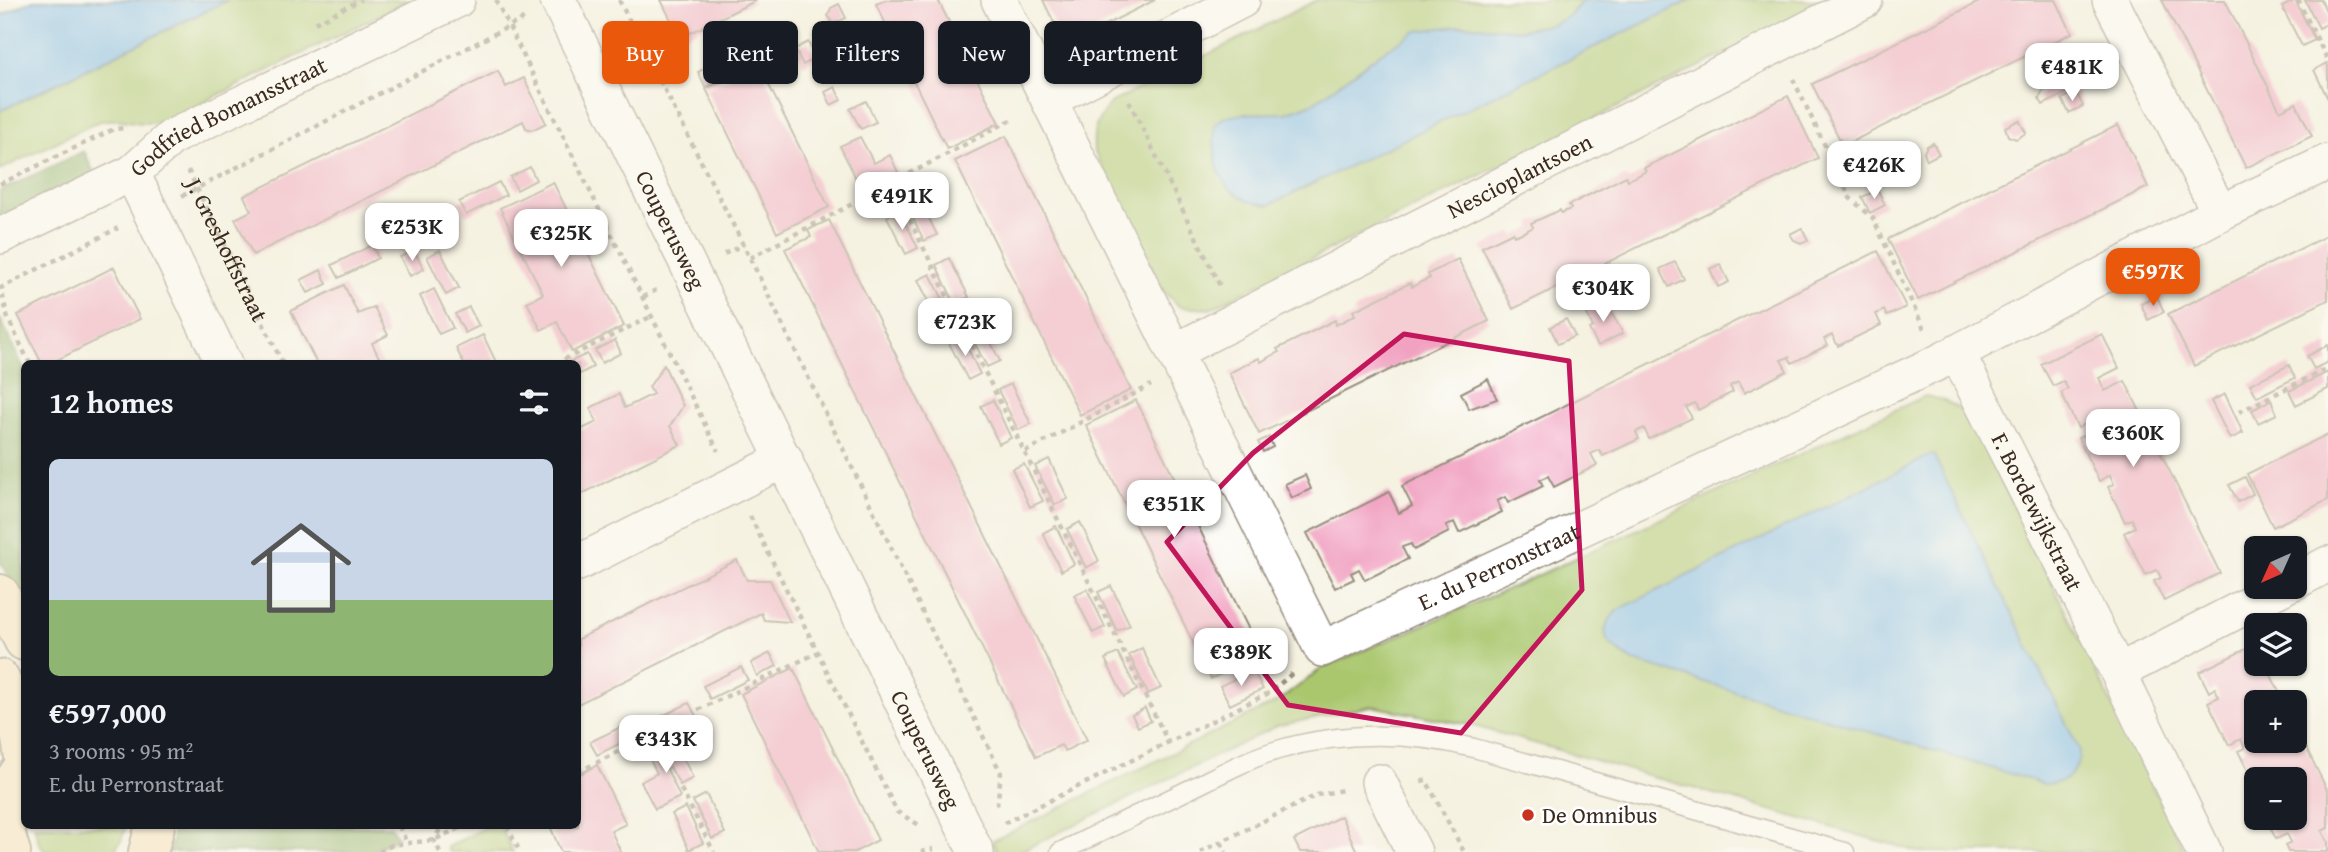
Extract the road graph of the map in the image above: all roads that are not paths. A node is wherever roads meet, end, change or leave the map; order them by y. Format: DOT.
graph roads {
  1 [pos="457,0"];
  2 [pos="999,0"];
  3 [pos="1241,0"];
  4 [pos="1866,0"];
  5 [pos="2110,0"];
  6 [pos="546,7"];
  7 [pos="1049,100"];
  8 [pos="2328,162"];
  9 [pos="132,173"];
  10 [pos="2220,213"];
  11 [pos="0,236"];
  12 [pos="1948,357"];
  13 [pos="222,360"];
  14 [pos="1178,360"];
  15 [pos="785,459"];
  16 [pos="581,562"];
  17 [pos="2328,564"];
  18 [pos="2307,575"];
  19 [pos="0,594"];
  20 [pos="2260,599"];
  21 [pos="21,635"];
  22 [pos="2118,672"];
  23 [pos="0,680"];
  24 [pos="21,739"];
  25 [pos="21,771"];
  26 [pos="1379,782"];
  27 [pos="2,811"];
  28 [pos="154,829"];
  29 [pos="973,841"];
  30 [pos="11,852"];
  31 [pos="148,852"];
  32 [pos="1060,852"];
  33 [pos="1414,852"];
  34 [pos="1845,852"];
  35 [pos="2203,852"];
  1 -- 9 [label="street, Godfried Bomansstraat"];
  2 -- 7 [label="street"];
  3 -- 7 [label="street"];
  4 -- 14 [label="street, Nescioplantsoen"];
  5 -- 10 [label="street"];
  6 -- 15 [label="street, Couperusweg"];
  7 -- 14 [label="street"];
  8 -- 10 [label="street, E. du Perronstraat"];
  9 -- 11 [label="street, Godfried Bomansstraat"];
  9 -- 13 [label="street"];
  10 -- 12 [label="street, E. du Perronstraat"];
  12 -- 14 [label="street, E. du Perronstraat"];
  12 -- 22 [label="street, F. Bordewijkstraat"];
  15 -- 16 [label="street"];
  15 -- 29 [label="street, Couperusweg"];
  17 -- 18 [label="street"];
  19 -- 21 [label="main road"];
  20 -- 22 [label="street"];
  22 -- 35 [label="street, F. Bordewijkstraat"];
  23 -- 24 [label="main road"];
  25 -- 27 [label="main road"];
  26 -- 33 [label="street"];
  27 -- 30 [label="main road"];
  28 -- 31 [label="main road"];
  32 -- 34 [label="lane"];
}
